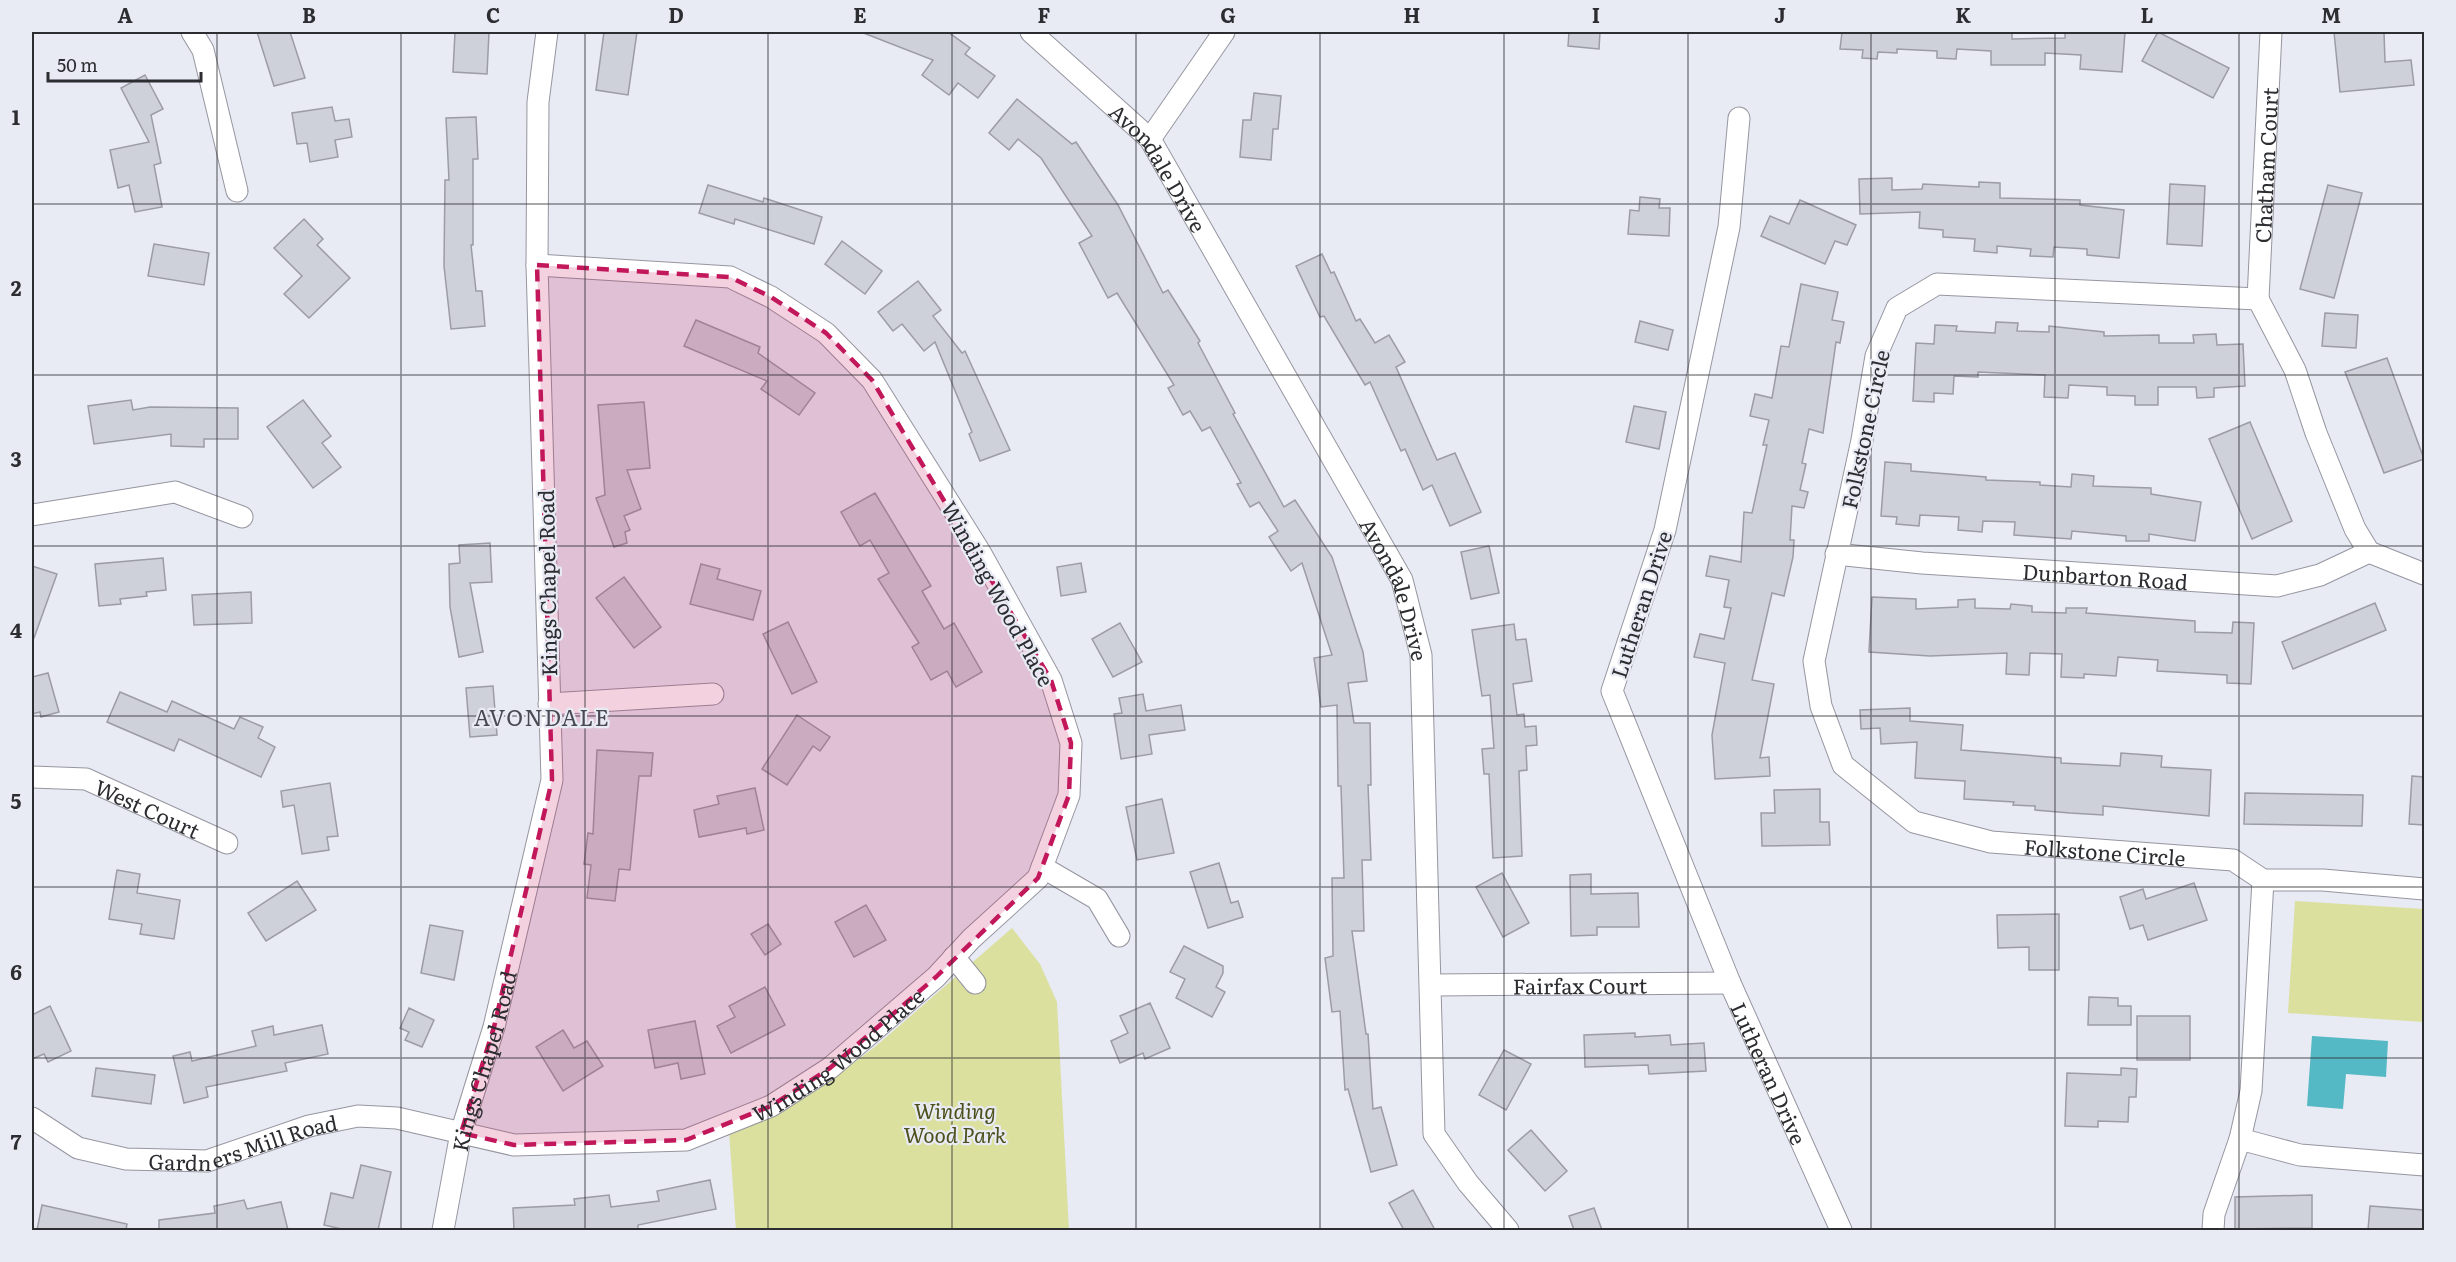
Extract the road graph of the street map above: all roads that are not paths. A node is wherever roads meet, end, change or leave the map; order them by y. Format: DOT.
graph roads {
  1 [pos="192,32"];
  2 [pos="547,32"];
  3 [pos="1031,32"];
  4 [pos="1224,32"];
  5 [pos="2271,32"];
  6 [pos="1739,118"];
  7 [pos="1150,139"];
  8 [pos="237,191"];
  9 [pos="537,265"];
  10 [pos="2258,299"];
  11 [pos="32,515"];
  12 [pos="242,517"];
  13 [pos="2369,552"];
  14 [pos="1836,554"];
  15 [pos="2424,574"];
  16 [pos="713,694"];
  17 [pos="549,704"];
  18 [pos="32,777"];
  19 [pos="227,843"];
  20 [pos="1042,867"];
  21 [pos="2263,880"];
  22 [pos="2424,889"];
  23 [pos="1119,936"];
  24 [pos="954,957"];
  25 [pos="975,983"];
  26 [pos="1730,983"];
  27 [pos="1432,985"];
  28 [pos="32,1118"];
  29 [pos="461,1132"];
  30 [pos="2240,1139"];
  31 [pos="2424,1165"];
  32 [pos="443,1230"];
  33 [pos="1508,1230"];
  34 [pos="1841,1230"];
  35 [pos="2213,1230"];
  1 -- 8 [label="street"];
  2 -- 9 [label="street, Kings Chapel Road"];
  3 -- 7 [label="street, Avondale Drive"];
  4 -- 7 [label="street"];
  5 -- 10 [label="street, Chatham Court"];
  6 -- 26 [label="street, Lutheran Drive"];
  7 -- 27 [label="street, Avondale Drive"];
  9 -- 17 [label="street, Kings Chapel Road"];
  9 -- 20 [label="street, Winding Wood Place"];
  10 -- 13 [label="street"];
  10 -- 14 [label="street, Folkstone Circle"];
  11 -- 12 [label="street"];
  13 -- 14 [label="street, Dunbarton Road"];
  13 -- 15 [label="street"];
  14 -- 21 [label="street, Folkstone Circle"];
  16 -- 17 [label="street"];
  17 -- 29 [label="street, Kings Chapel Road"];
  18 -- 19 [label="street, West Court"];
  20 -- 23 [label="street"];
  20 -- 24 [label="street, Winding Wood Place"];
  21 -- 22 [label="street"];
  21 -- 30 [label="street"];
  24 -- 25 [label="street"];
  24 -- 29 [label="street, Winding Wood Place"];
  26 -- 27 [label="street, Fairfax Court"];
  26 -- 34 [label="street, Lutheran Drive"];
  27 -- 33 [label="street, Avondale Drive"];
  28 -- 29 [label="street, Gardners Mill Road"];
  29 -- 32 [label="street, Kings Chapel Road"];
  30 -- 31 [label="street"];
  30 -- 35 [label="street"];
}
